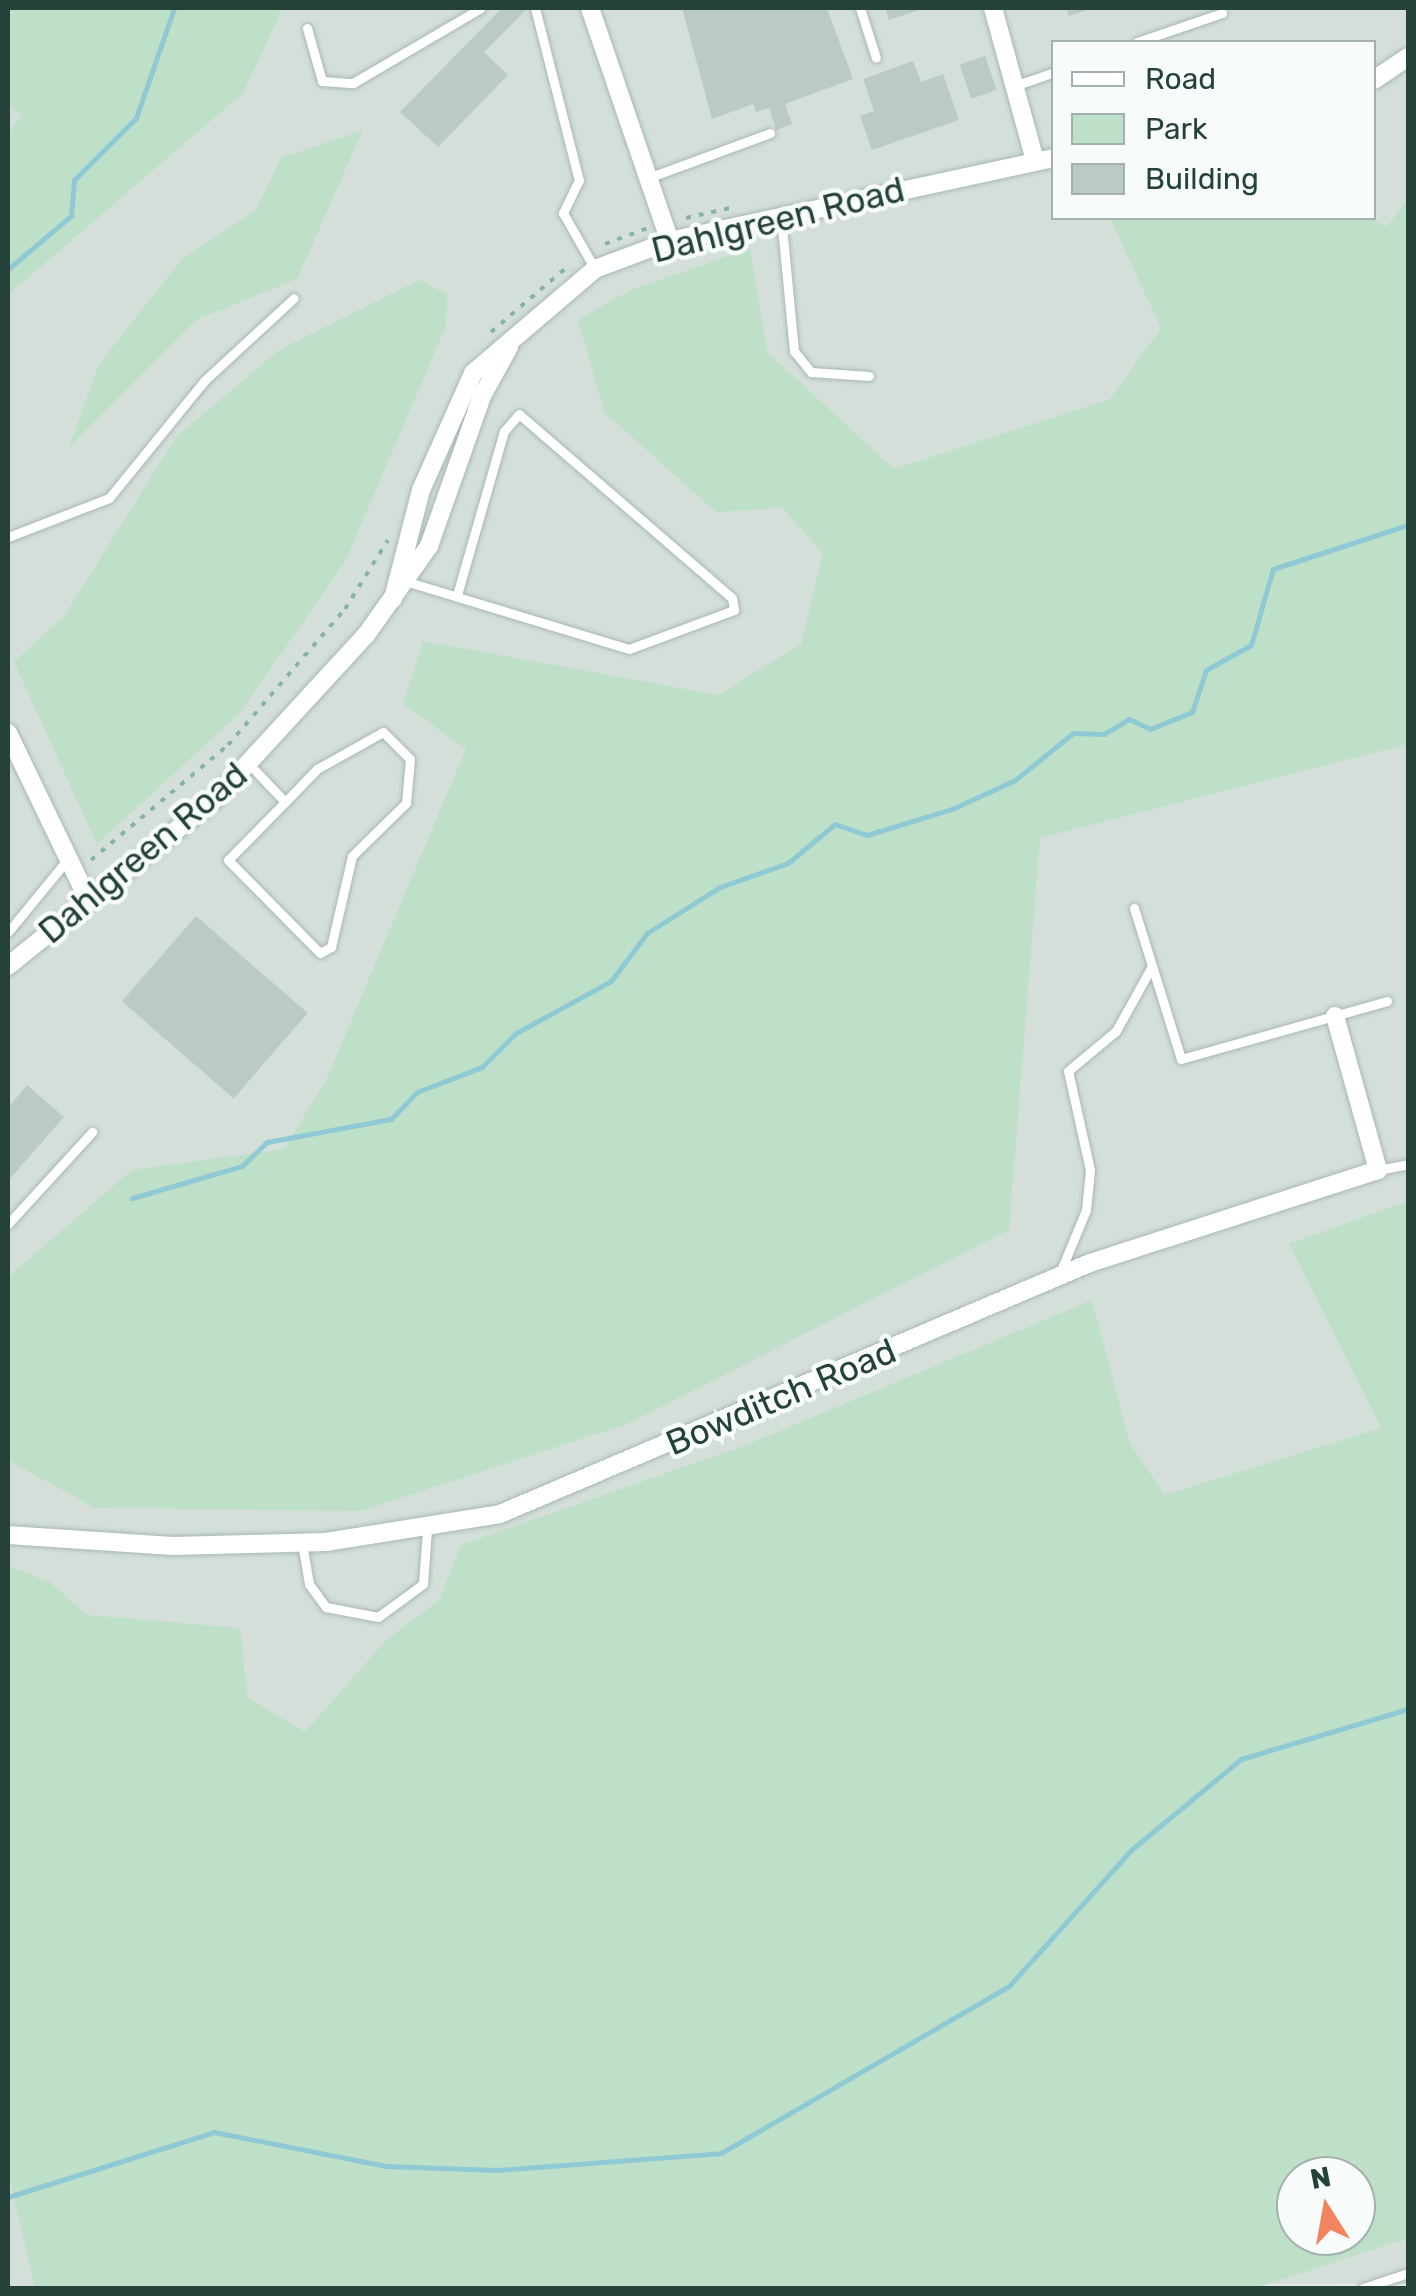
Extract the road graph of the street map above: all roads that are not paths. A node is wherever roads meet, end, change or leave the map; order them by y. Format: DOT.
graph roads {
  1 [pos="480,8"];
  2 [pos="536,8"];
  3 [pos="590,8"];
  4 [pos="860,8"];
  5 [pos="993,8"];
  6 [pos="1222,13"];
  7 [pos="307,28"];
  8 [pos="1143,40"];
  9 [pos="1408,57"];
  10 [pos="876,58"];
  11 [pos="1051,73"];
  12 [pos="1376,79"];
  13 [pos="1016,85"];
  14 [pos="770,133"];
  15 [pos="1044,159"];
  16 [pos="648,178"];
  17 [pos="781,216"];
  18 [pos="670,241"];
  19 [pos="595,270"];
  20 [pos="294,298"];
  21 [pos="522,325"];
  22 [pos="869,376"];
  23 [pos="8,537"];
  24 [pos="405,580"];
  25 [pos="457,594"];
  26 [pos="392,599"];
  27 [pos="8,732"];
  28 [pos="249,764"];
  29 [pos="285,802"];
  30 [pos="67,860"];
  31 [pos="89,901"];
  32 [pos="1134,908"];
  33 [pos="8,932"];
  34 [pos="1153,964"];
  35 [pos="8,966"];
  36 [pos="1387,1002"];
  37 [pos="1335,1016"];
  38 [pos="92,1132"];
  39 [pos="1408,1164"];
  40 [pos="1378,1170"];
  41 [pos="8,1224"];
  42 [pos="1058,1277"];
  43 [pos="427,1528"];
  44 [pos="8,1535"];
  45 [pos="302,1543"];
  46 [pos="1408,2273"];
  47 [pos="1363,2288"];
  1 -- 7 [label="lane"];
  2 -- 19 [label="lane"];
  3 -- 16 [label="street"];
  4 -- 10 [label="lane"];
  5 -- 13 [label="street"];
  6 -- 8 [label="lane"];
  9 -- 12 [label="street"];
  11 -- 13 [label="lane"];
  13 -- 15 [label="street"];
  14 -- 16 [label="lane"];
  15 -- 17 [label="street, Dahlgreen Road"];
  16 -- 18 [label="street"];
  17 -- 18 [label="street, Dahlgreen Road"];
  17 -- 22 [label="lane"];
  18 -- 19 [label="street, Dahlgreen Road"];
  19 -- 21 [label="street, Dahlgreen Road"];
  20 -- 23 [label="lane"];
  21 -- 24 [label="street, Dahlgreen Road"];
  21 -- 26 [label="street, Dahlgreen Road"];
  24 -- 25 [label="lane"];
  24 -- 26 [label="street, Dahlgreen Road"];
  25 -- 25 [label="lane"];
  26 -- 28 [label="street, Dahlgreen Road"];
  27 -- 30 [label="street"];
  28 -- 29 [label="lane"];
  28 -- 31 [label="street, Dahlgreen Road"];
  29 -- 29 [label="lane"];
  30 -- 31 [label="street"];
  30 -- 33 [label="lane"];
  31 -- 35 [label="street, Dahlgreen Road"];
  32 -- 34 [label="lane"];
  34 -- 37 [label="lane"];
  34 -- 42 [label="lane"];
  36 -- 37 [label="lane"];
  37 -- 40 [label="street"];
  38 -- 41 [label="lane"];
  39 -- 40 [label="lane"];
  40 -- 42 [label="street, Bowditch Road"];
  42 -- 43 [label="street, Bowditch Road"];
  43 -- 45 [label="street, Bowditch Road"];
  43 -- 45 [label="lane"];
  44 -- 45 [label="street, Bowditch Road"];
  46 -- 47 [label="lane"];
}
